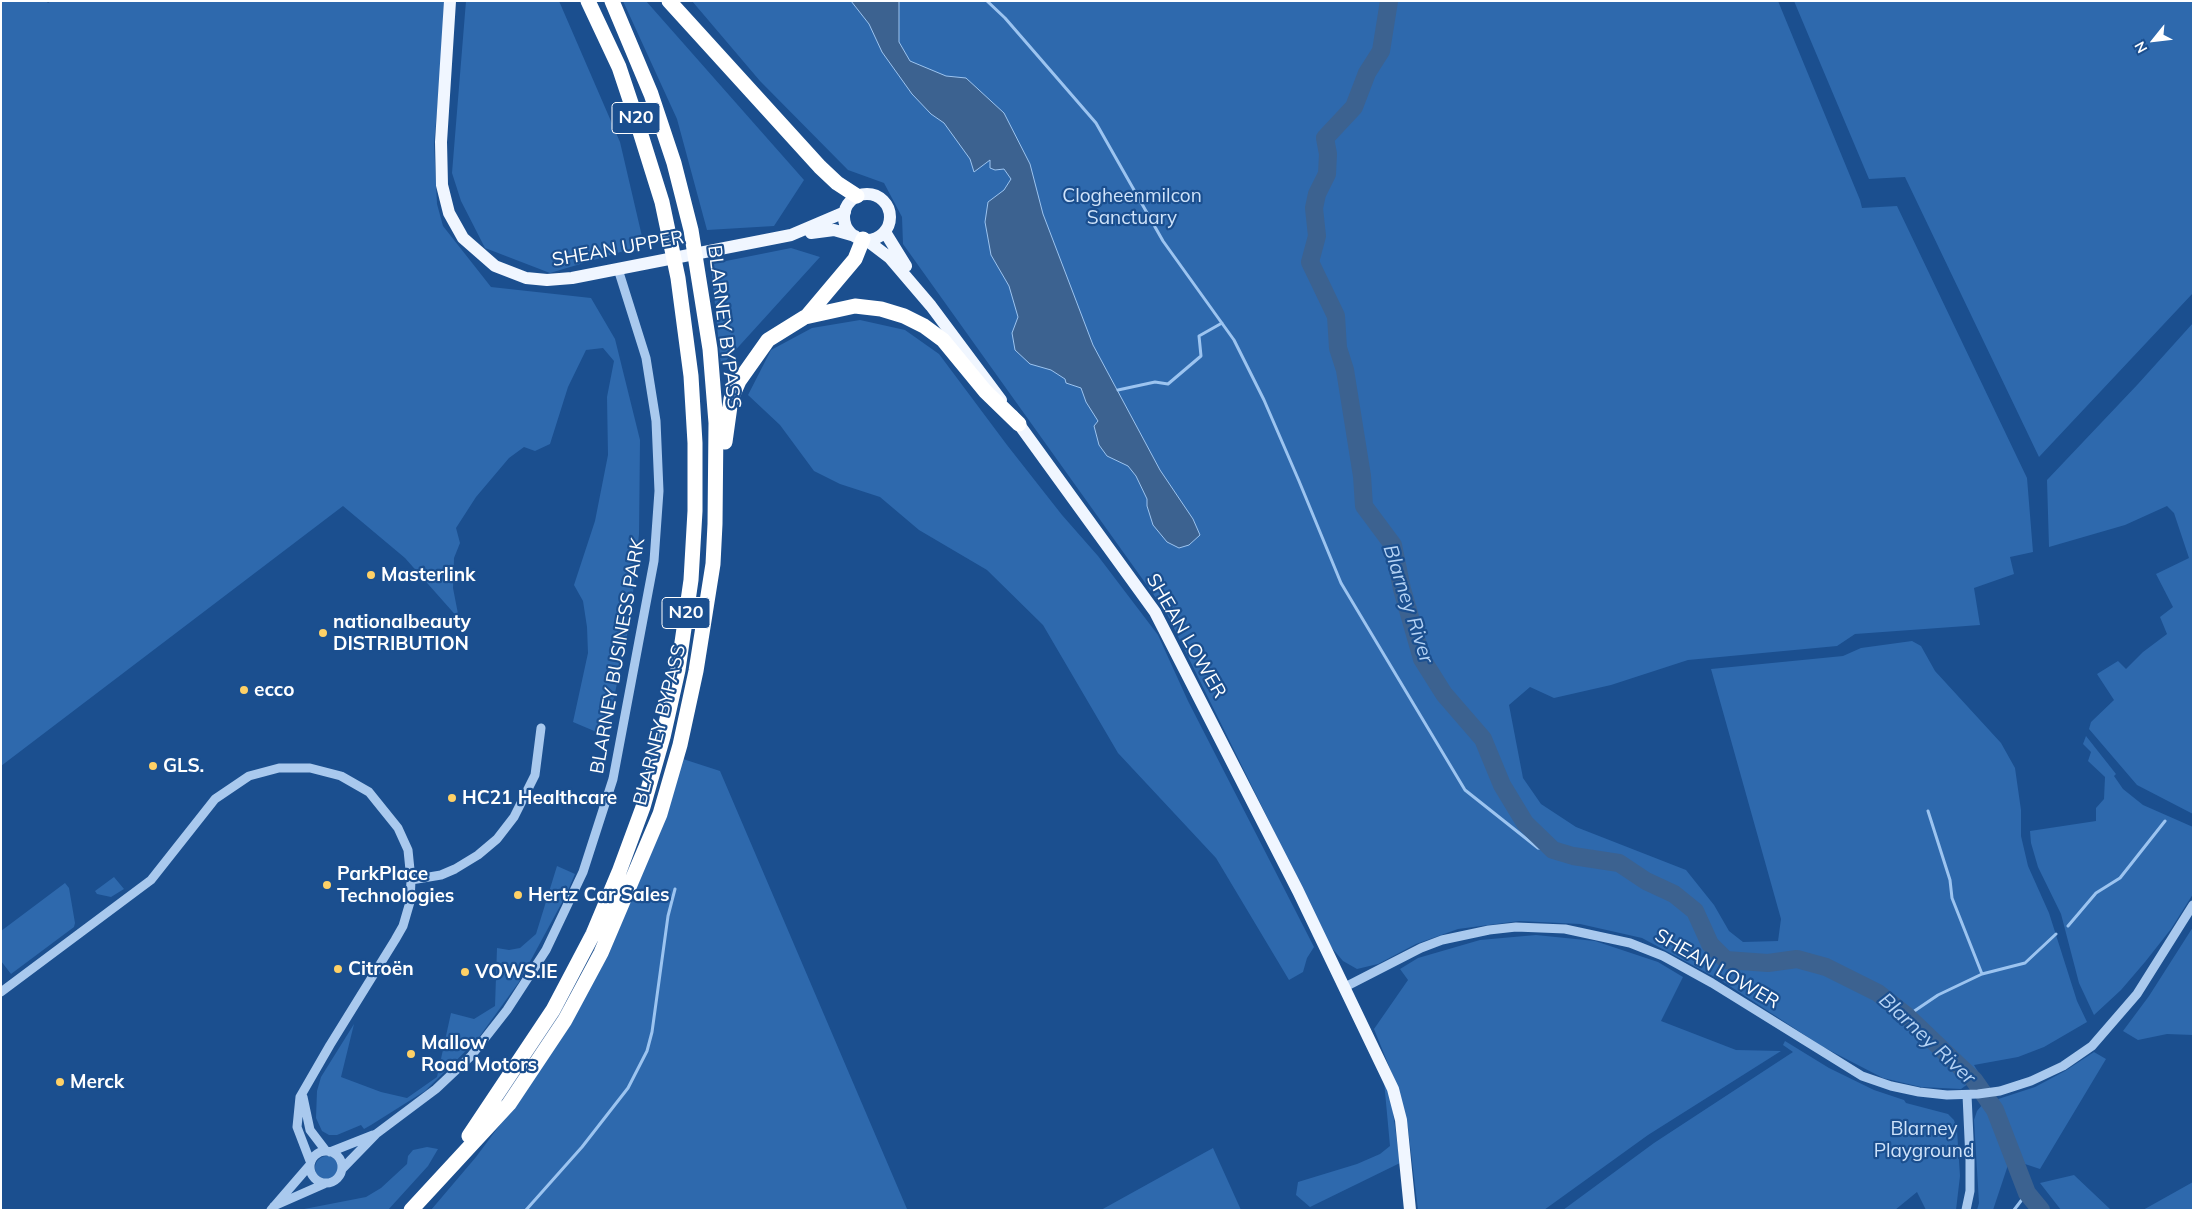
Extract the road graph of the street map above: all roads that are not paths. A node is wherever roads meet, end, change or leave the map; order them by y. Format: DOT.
graph roads {
  1 [pos="450,1"];
  2 [pos="588,1"];
  3 [pos="612,1"];
  4 [pos="669,1"];
  5 [pos="857,196"];
  6 [pos="845,212"];
  7 [pos="885,232"];
  8 [pos="791,234"];
  9 [pos="861,239"];
  10 [pos="618,269"];
  11 [pos="932,306"];
  12 [pos="805,317"];
  13 [pos="1019,424"];
  14 [pos="713,564"];
  15 [pos="542,728"];
  16 [pos="411,880"];
  17 [pos="2193,905"];
  18 [pos="1345,987"];
  19 [pos="1,992"];
  20 [pos="302,1094"];
  21 [pos="1947,1095"];
  22 [pos="1967,1095"];
  23 [pos="1968,1117"];
  24 [pos="376,1134"];
  25 [pos="328,1151"];
  26 [pos="310,1163"];
  27 [pos="342,1169"];
  28 [pos="444,1172"];
  29 [pos="324,1184"];
  30 [pos="272,1208"];
  31 [pos="411,1210"];
  32 [pos="1410,1210"];
  33 [pos="1966,1210"];
  1 -- 10 [label="main road, SHEAN UPPER"];
  2 -- 28 [label="highway, BLARNEY BYPASS / N20"];
  3 -- 14 [label="highway, BLARNEY BYPASS / N20"];
  4 -- 5 [label="highway"];
  5 -- 6 [label="main road"];
  5 -- 7 [label="main road"];
  6 -- 8 [label="main road, SHEAN UPPER"];
  6 -- 9 [label="main road"];
  7 -- 9 [label="main road"];
  7 -- 11 [label="main road, SHEAN LOWER"];
  8 -- 9 [label="main road, SHEAN UPPER"];
  8 -- 10 [label="main road, SHEAN UPPER"];
  9 -- 11 [label="main road, SHEAN LOWER"];
  9 -- 12 [label="highway"];
  10 -- 24 [label="street, BLARNEY BUSINESS PARK"];
  11 -- 13 [label="main road, SHEAN LOWER"];
  12 -- 13 [label="highway"];
  12 -- 14 [label="highway"];
  13 -- 18 [label="main road, SHEAN LOWER"];
  14 -- 28 [label="highway, BLARNEY BYPASS / N20"];
  15 -- 16 [label="street"];
  16 -- 19 [label="street"];
  16 -- 20 [label="street"];
  17 -- 22 [label="street, SHEAN LOWER"];
  18 -- 21 [label="street, SHEAN LOWER"];
  18 -- 32 [label="main road, SHEAN LOWER"];
  20 -- 25 [label="street"];
  20 -- 26 [label="street"];
  21 -- 22 [label="street, SHEAN LOWER"];
  21 -- 23 [label="street"];
  22 -- 23 [label="street"];
  23 -- 33 [label="street"];
  24 -- 25 [label="street"];
  24 -- 27 [label="street, BLARNEY BUSINESS PARK"];
  25 -- 26 [label="street"];
  25 -- 27 [label="street"];
  26 -- 29 [label="street"];
  26 -- 30 [label="street"];
  27 -- 29 [label="street"];
  28 -- 31 [label="highway, BLARNEY BYPASS / N20"];
  29 -- 30 [label="street"];
}
